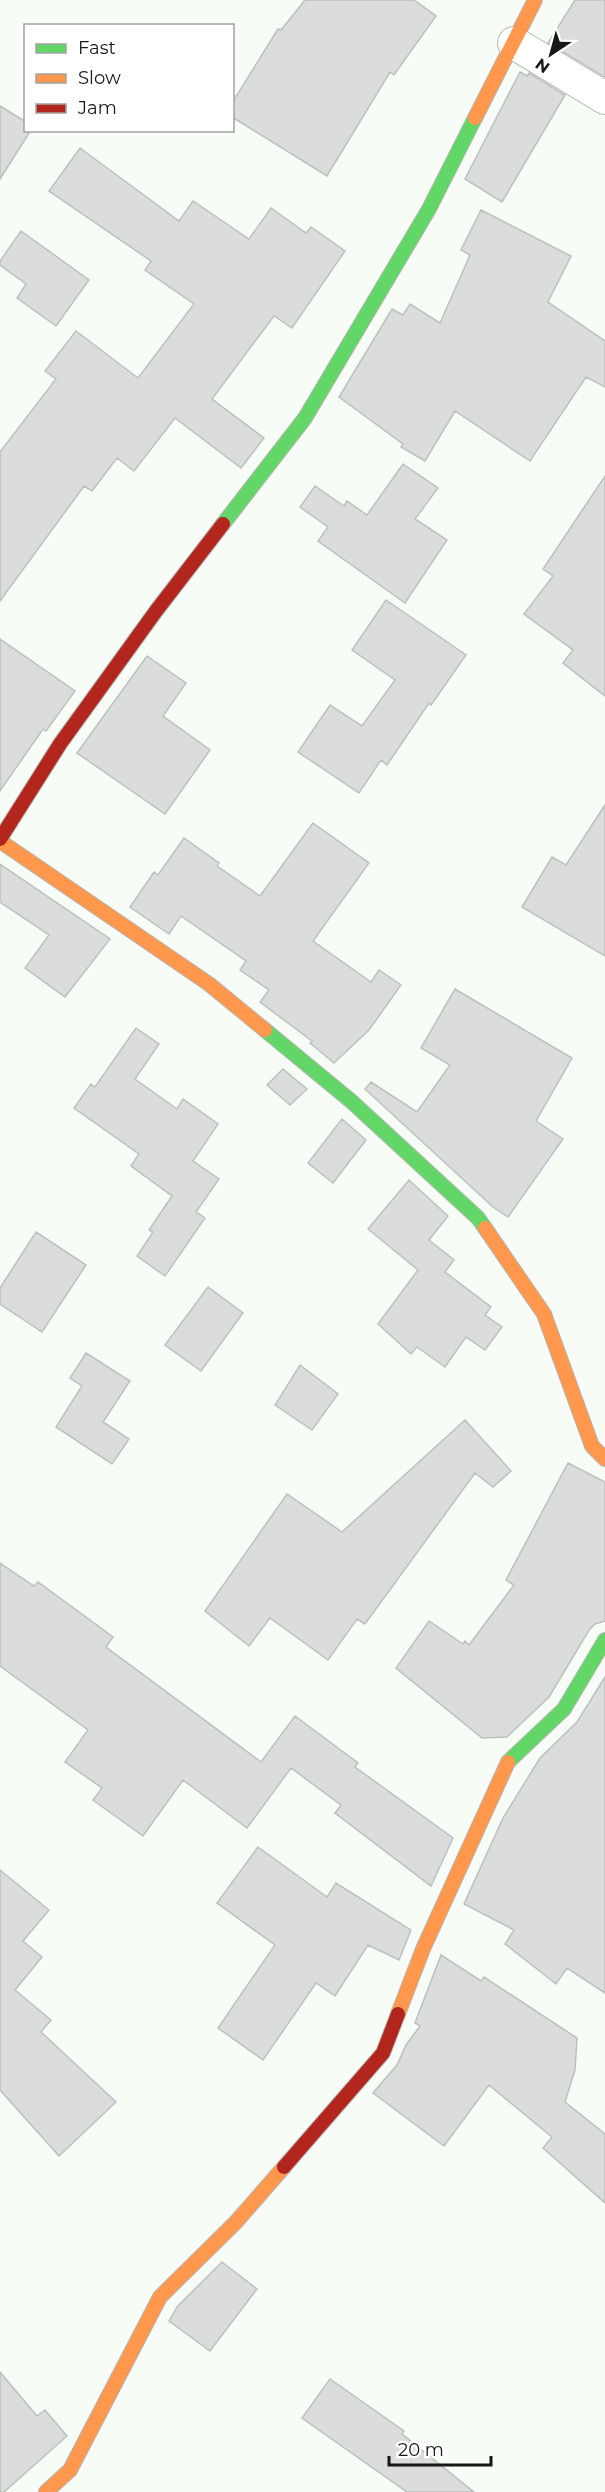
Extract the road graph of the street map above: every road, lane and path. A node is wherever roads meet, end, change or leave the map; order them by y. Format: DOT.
graph roads {
  1 [pos="535,0"];
  2 [pos="514,43"];
  3 [pos="605,98"];
  4 [pos="0,840"];
  5 [pos="605,1459"];
  6 [pos="605,1640"];
  7 [pos="46,2492"];
  1 -- 2 [label="street"];
  2 -- 3 [label="street"];
  2 -- 4 [label="street"];
  4 -- 5 [label="street"];
  6 -- 7 [label="street"];
}
